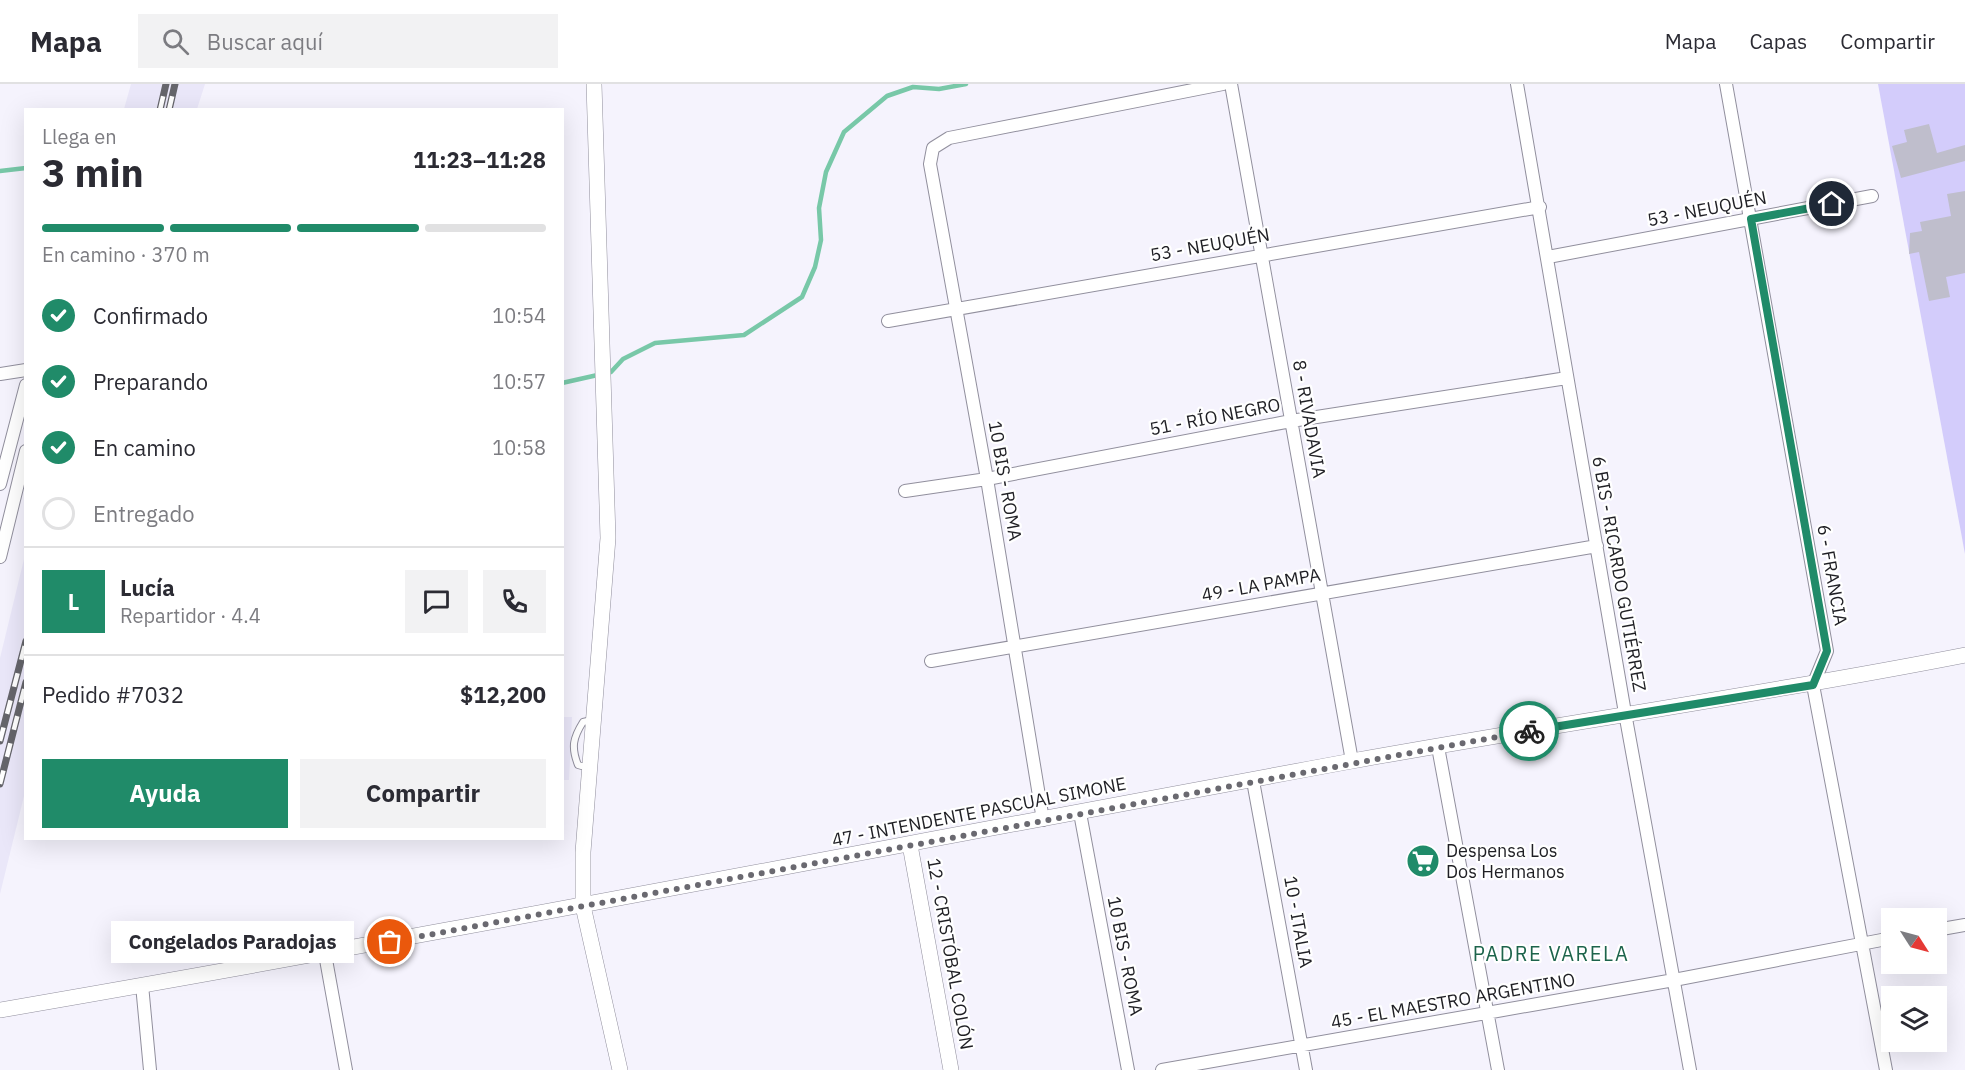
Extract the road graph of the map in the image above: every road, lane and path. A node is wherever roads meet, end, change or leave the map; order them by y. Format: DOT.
graph roads {
  1 [pos="594,84"];
  2 [pos="1223,84"];
  3 [pos="1231,84"];
  4 [pos="1517,84"];
  5 [pos="1726,84"];
  6 [pos="1872,196"];
  7 [pos="1540,207"];
  8 [pos="1751,219"];
  9 [pos="1262,254"];
  10 [pos="1548,257"];
  11 [pos="956,309"];
  12 [pos="888,321"];
  13 [pos="24,370"];
  14 [pos="0,374"];
  15 [pos="1567,378"];
  16 [pos="24,393"];
  17 [pos="1291,421"];
  18 [pos="24,460"];
  19 [pos="987,479"];
  20 [pos="0,484"];
  21 [pos="905,491"];
  22 [pos="14,501"];
  23 [pos="0,503"];
  24 [pos="1597,546"];
  25 [pos="0,557"];
  26 [pos="1322,593"];
  27 [pos="1013,648"];
  28 [pos="1965,655"];
  29 [pos="931,661"];
  30 [pos="1813,685"];
  31 [pos="1625,713"];
  32 [pos="1437,747"];
  33 [pos="1352,761"];
  34 [pos="1253,781"];
  35 [pos="1080,813"];
  36 [pos="1043,820"];
  37 [pos="910,845"];
  38 [pos="583,906"];
  39 [pos="1965,925"];
  40 [pos="1947,928"];
  41 [pos="1881,940"];
  42 [pos="1862,944"];
  43 [pos="325,954"];
  44 [pos="1674,980"];
  45 [pos="142,985"];
  46 [pos="0,1010"];
  47 [pos="1487,1012"];
  48 [pos="1302,1046"];
  49 [pos="150,1070"];
  50 [pos="346,1070"];
  51 [pos="620,1070"];
  52 [pos="951,1070"];
  53 [pos="1128,1070"];
  54 [pos="1162,1070"];
  55 [pos="1306,1070"];
  56 [pos="1498,1070"];
  57 [pos="1690,1070"];
  58 [pos="1886,1070"];
  1 -- 38 [label="street"];
  2 -- 11 [label="street, 10 BIS - ROMA"];
  3 -- 9 [label="street, 8 - RIVADAVIA"];
  4 -- 7 [label="street, 6 BIS - RICARDO GUTIÉRREZ"];
  5 -- 8 [label="street, 6 - FRANCIA"];
  6 -- 8 [label="street, 53 - NEUQUÉN"];
  7 -- 9 [label="street, 53 - NEUQUÉN"];
  7 -- 10 [label="street, 6 BIS - RICARDO GUTIÉRREZ"];
  8 -- 10 [label="street, 53 - NEUQUÉN"];
  8 -- 30 [label="street, 6 - FRANCIA"];
  9 -- 11 [label="street, 53 - NEUQUÉN"];
  9 -- 17 [label="street, 8 - RIVADAVIA"];
  10 -- 15 [label="street, 6 BIS - RICARDO GUTIÉRREZ"];
  11 -- 12 [label="street, 53 - NEUQUÉN"];
  11 -- 19 [label="street, 10 BIS - ROMA"];
  13 -- 14 [label="street"];
  15 -- 17 [label="street, 51 - RÍO NEGRO"];
  15 -- 24 [label="street, 6 BIS - RICARDO GUTIÉRREZ"];
  16 -- 20 [label="street"];
  17 -- 19 [label="street, 51 - RÍO NEGRO"];
  17 -- 26 [label="street, 8 - RIVADAVIA"];
  18 -- 22 [label="street"];
  19 -- 21 [label="street, 51 - RÍO NEGRO"];
  19 -- 27 [label="street, 10 BIS - ROMA"];
  22 -- 23 [label="street"];
  22 -- 25 [label="street"];
  24 -- 26 [label="street, 49 - LA PAMPA"];
  24 -- 31 [label="street, 6 BIS - RICARDO GUTIÉRREZ"];
  26 -- 27 [label="street, 49 - LA PAMPA"];
  26 -- 33 [label="street, 8 - RIVADAVIA"];
  27 -- 29 [label="street, 49 - LA PAMPA"];
  27 -- 36 [label="street, 10 BIS - ROMA"];
  28 -- 30 [label="street, 47 - INTENDENTE PASCUAL SIMONE"];
  30 -- 31 [label="street, 47 - INTENDENTE PASCUAL SIMONE"];
  30 -- 42 [label="street"];
  31 -- 32 [label="street, 47 - INTENDENTE PASCUAL SIMONE"];
  31 -- 44 [label="street, 6 BIS - RICARDO GUTIÉRREZ"];
  32 -- 33 [label="street, 47 - INTENDENTE PASCUAL SIMONE"];
  32 -- 47 [label="street"];
  33 -- 34 [label="street, 47 - INTENDENTE PASCUAL SIMONE"];
  34 -- 35 [label="street, 47 - INTENDENTE PASCUAL SIMONE"];
  34 -- 48 [label="street, 10 - ITALIA"];
  35 -- 36 [label="street, 47 - INTENDENTE PASCUAL SIMONE"];
  35 -- 53 [label="street, 10 BIS - ROMA"];
  36 -- 37 [label="street, 47 - INTENDENTE PASCUAL SIMONE"];
  37 -- 38 [label="street, 47 - INTENDENTE PASCUAL SIMONE"];
  37 -- 52 [label="street, 12 - CRISTÓBAL COLÓN"];
  38 -- 43 [label="street, 47 - INTENDENTE PASCUAL SIMONE"];
  38 -- 51 [label="street"];
  39 -- 40 [label="street"];
  41 -- 42 [label="street, 45 - EL MAESTRO ARGENTINO"];
  42 -- 44 [label="street, 45 - EL MAESTRO ARGENTINO"];
  42 -- 58 [label="street"];
  43 -- 45 [label="street, 47 - INTENDENTE PASCUAL SIMONE"];
  43 -- 50 [label="street"];
  44 -- 47 [label="street, 45 - EL MAESTRO ARGENTINO"];
  44 -- 57 [label="street, 6 BIS - RICARDO GUTIÉRREZ"];
  45 -- 46 [label="street, 47 - INTENDENTE PASCUAL SIMONE"];
  45 -- 49 [label="street"];
  47 -- 48 [label="street, 45 - EL MAESTRO ARGENTINO"];
  47 -- 56 [label="street"];
  48 -- 54 [label="street, 45 - EL MAESTRO ARGENTINO"];
  48 -- 55 [label="street, 10 - ITALIA"];
}
